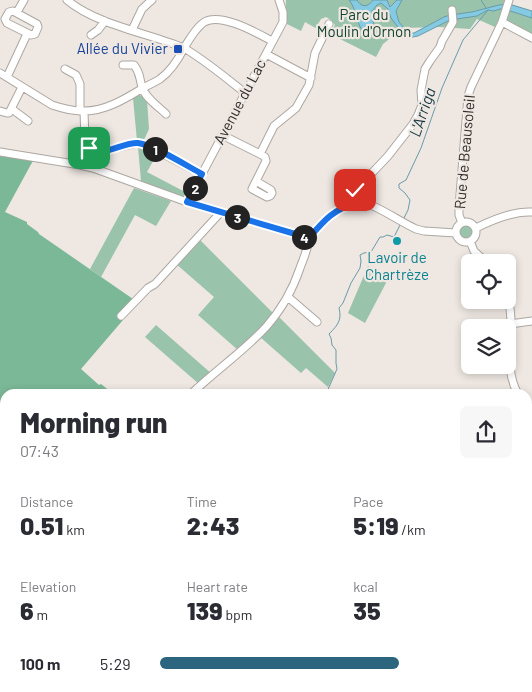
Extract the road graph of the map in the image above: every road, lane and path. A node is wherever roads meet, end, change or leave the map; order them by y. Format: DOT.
graph roads {
  1 [pos="24,0"];
  2 [pos="67,0"];
  3 [pos="152,0"];
  4 [pos="279,0"];
  5 [pos="509,0"];
  6 [pos="452,10"];
  7 [pos="17,12"];
  8 [pos="105,21"];
  9 [pos="502,22"];
  10 [pos="328,24"];
  11 [pos="132,30"];
  12 [pos="27,34"];
  13 [pos="91,35"];
  14 [pos="532,38"];
  15 [pos="272,41"];
  16 [pos="184,48"];
  17 [pos="266,54"];
  18 [pos="123,65"];
  19 [pos="65,68"];
  20 [pos="3,74"];
  21 [pos="311,78"];
  22 [pos="22,87"];
  23 [pos="142,89"];
  24 [pos="245,93"];
  25 [pos="12,109"];
  26 [pos="0,111"];
  27 [pos="82,111"];
  28 [pos="166,114"];
  29 [pos="28,121"];
  30 [pos="222,135"];
  31 [pos="0,152"];
  32 [pos="260,154"];
  33 [pos="202,174"];
  34 [pos="256,181"];
  35 [pos="187,202"];
  36 [pos="355,204"];
  37 [pos="221,212"];
  38 [pos="532,212"];
  39 [pos="462,223"];
  40 [pos="476,228"];
  41 [pos="456,233"];
  42 [pos="309,238"];
  43 [pos="470,242"];
  44 [pos="477,254"];
  45 [pos="288,296"];
  46 [pos="121,316"];
  47 [pos="532,320"];
  48 [pos="317,322"];
  49 [pos="516,323"];
  50 [pos="511,374"];
  51 [pos="197,389"];
  52 [pos="514,389"];
  1 -- 7 [label="street"];
  2 -- 8 [label="street"];
  3 -- 11 [label="street"];
  4 -- 15 [label="street, Avenue du Lac"];
  5 -- 9 [label="street, Rue de Beausoleil"];
  6 -- 36 [label="street"];
  7 -- 12 [label="street"];
  7 -- 12 [label="street"];
  8 -- 11 [label="street"];
  8 -- 13 [label="street"];
  9 -- 14 [label="street"];
  9 -- 39 [label="street, Rue de Beausoleil"];
  10 -- 21 [label="street"];
  11 -- 16 [label="street"];
  12 -- 20 [label="street"];
  15 -- 16 [label="street"];
  15 -- 17 [label="street, Avenue du Lac"];
  16 -- 23 [label="street"];
  16 -- 24 [label="street"];
  17 -- 21 [label="street"];
  17 -- 24 [label="street, Avenue du Lac"];
  18 -- 23 [label="street"];
  19 -- 27 [label="street"];
  20 -- 22 [label="street"];
  21 -- 32 [label="street"];
  22 -- 25 [label="street"];
  22 -- 27 [label="street"];
  23 -- 27 [label="street"];
  23 -- 28 [label="street"];
  24 -- 30 [label="street, Avenue du Lac"];
  25 -- 26 [label="street"];
  25 -- 29 [label="street"];
  27 -- 33 [label="street"];
  30 -- 32 [label="street"];
  30 -- 33 [label="street, Avenue du Lac"];
  31 -- 35 [label="street"];
  32 -- 34 [label="street"];
  33 -- 35 [label="street, Avenue du Lac"];
  35 -- 37 [label="street"];
  36 -- 41 [label="street"];
  36 -- 42 [label="street"];
  37 -- 42 [label="street"];
  37 -- 46 [label="street"];
  38 -- 40 [label="street"];
  39 -- 40 [label="street"];
  39 -- 41 [label="street"];
  40 -- 43 [label="street"];
  41 -- 43 [label="street"];
  42 -- 45 [label="street"];
  43 -- 44 [label="street"];
  45 -- 48 [label="street"];
  45 -- 51 [label="street"];
  47 -- 49 [label="street"];
  50 -- 52 [label="street"];
}
